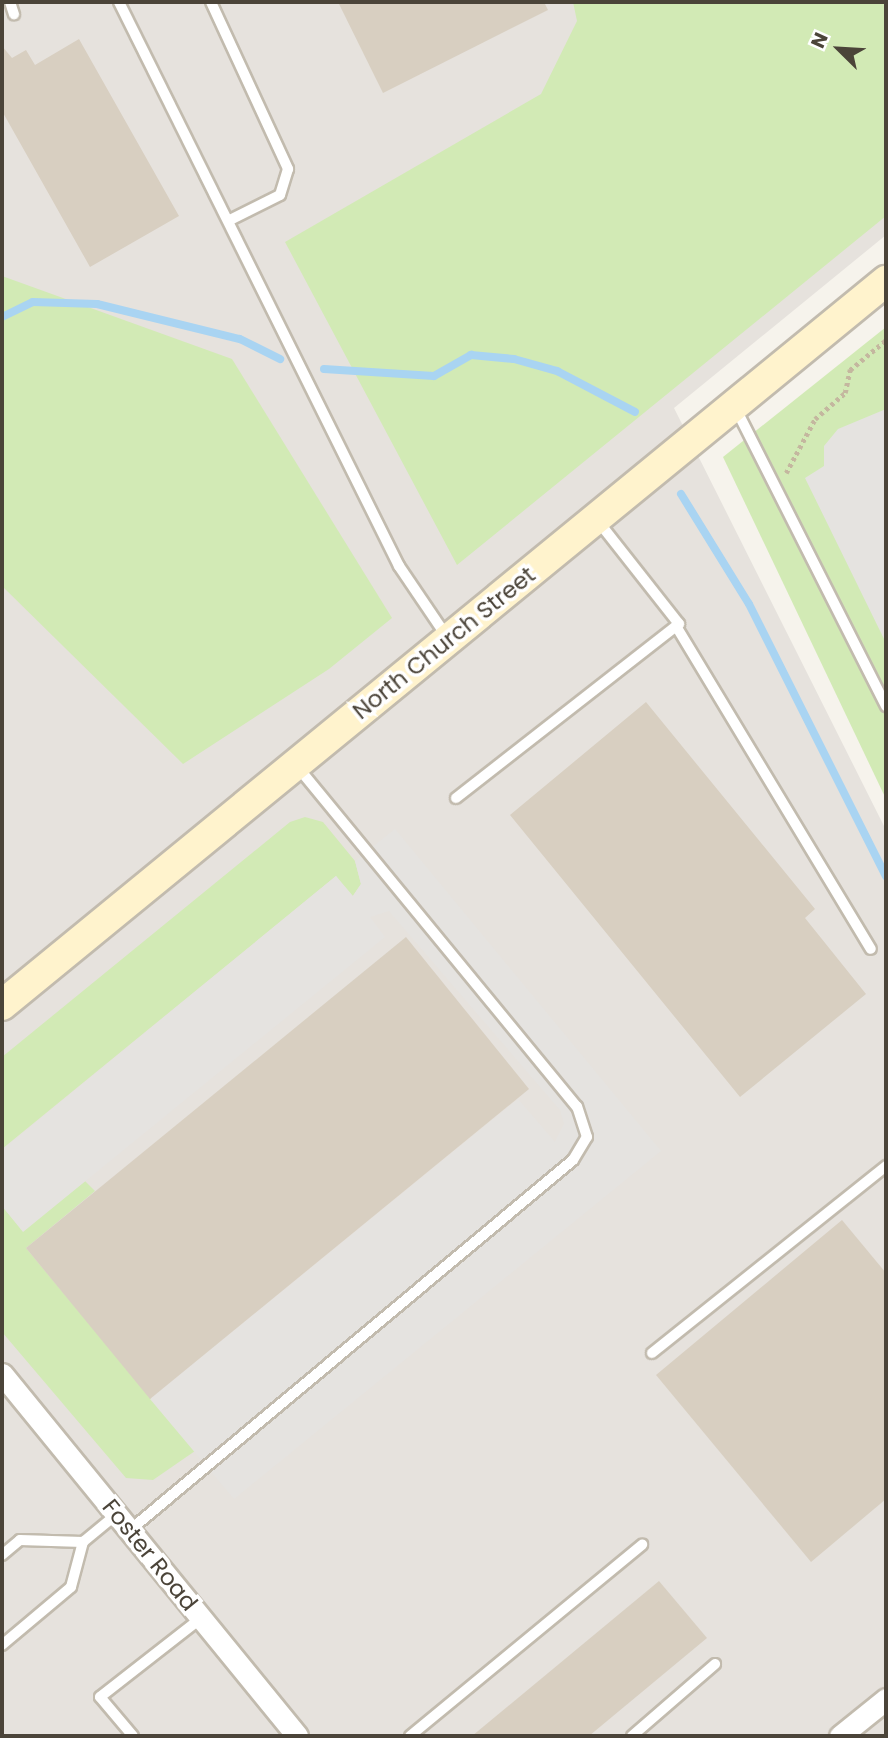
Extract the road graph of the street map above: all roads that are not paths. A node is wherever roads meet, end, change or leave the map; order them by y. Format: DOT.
graph roads {
  1 [pos="10,2"];
  2 [pos="119,2"];
  3 [pos="211,2"];
  4 [pos="14,14"];
  5 [pos="230,220"];
  6 [pos="886,281"];
  7 [pos="734,407"];
  8 [pos="596,519"];
  9 [pos="676,626"];
  10 [pos="449,639"];
  11 [pos="883,693"];
  12 [pos="886,706"];
  13 [pos="296,764"];
  14 [pos="456,799"];
  15 [pos="871,949"];
  16 [pos="2,1005"];
  17 [pos="886,1166"];
  18 [pos="652,1353"];
  19 [pos="2,1374"];
  20 [pos="123,1522"];
  21 [pos="83,1542"];
  22 [pos="642,1545"];
  23 [pos="2,1555"];
  24 [pos="201,1618"];
  25 [pos="2,1645"];
  26 [pos="715,1664"];
  27 [pos="886,1699"];
  28 [pos="133,1736"];
  29 [pos="297,1736"];
  30 [pos="410,1736"];
  31 [pos="632,1736"];
  32 [pos="840,1736"];
  1 -- 4 [label="lane"];
  2 -- 5 [label="lane"];
  3 -- 5 [label="lane"];
  5 -- 10 [label="lane"];
  6 -- 7 [label="main road, North Church Street"];
  7 -- 8 [label="main road, North Church Street"];
  7 -- 11 [label="lane"];
  8 -- 9 [label="lane"];
  8 -- 10 [label="main road, North Church Street"];
  9 -- 14 [label="lane"];
  9 -- 15 [label="lane"];
  10 -- 13 [label="main road, North Church Street"];
  11 -- 12 [label="lane"];
  13 -- 16 [label="main road, North Church Street"];
  13 -- 20 [label="lane"];
  17 -- 18 [label="lane"];
  19 -- 20 [label="street, Foster Road"];
  20 -- 21 [label="lane"];
  20 -- 24 [label="street, Foster Road"];
  21 -- 23 [label="lane"];
  21 -- 25 [label="lane"];
  22 -- 30 [label="lane"];
  24 -- 28 [label="lane"];
  24 -- 29 [label="street, Foster Road"];
  26 -- 31 [label="lane"];
  27 -- 32 [label="street"];
}
